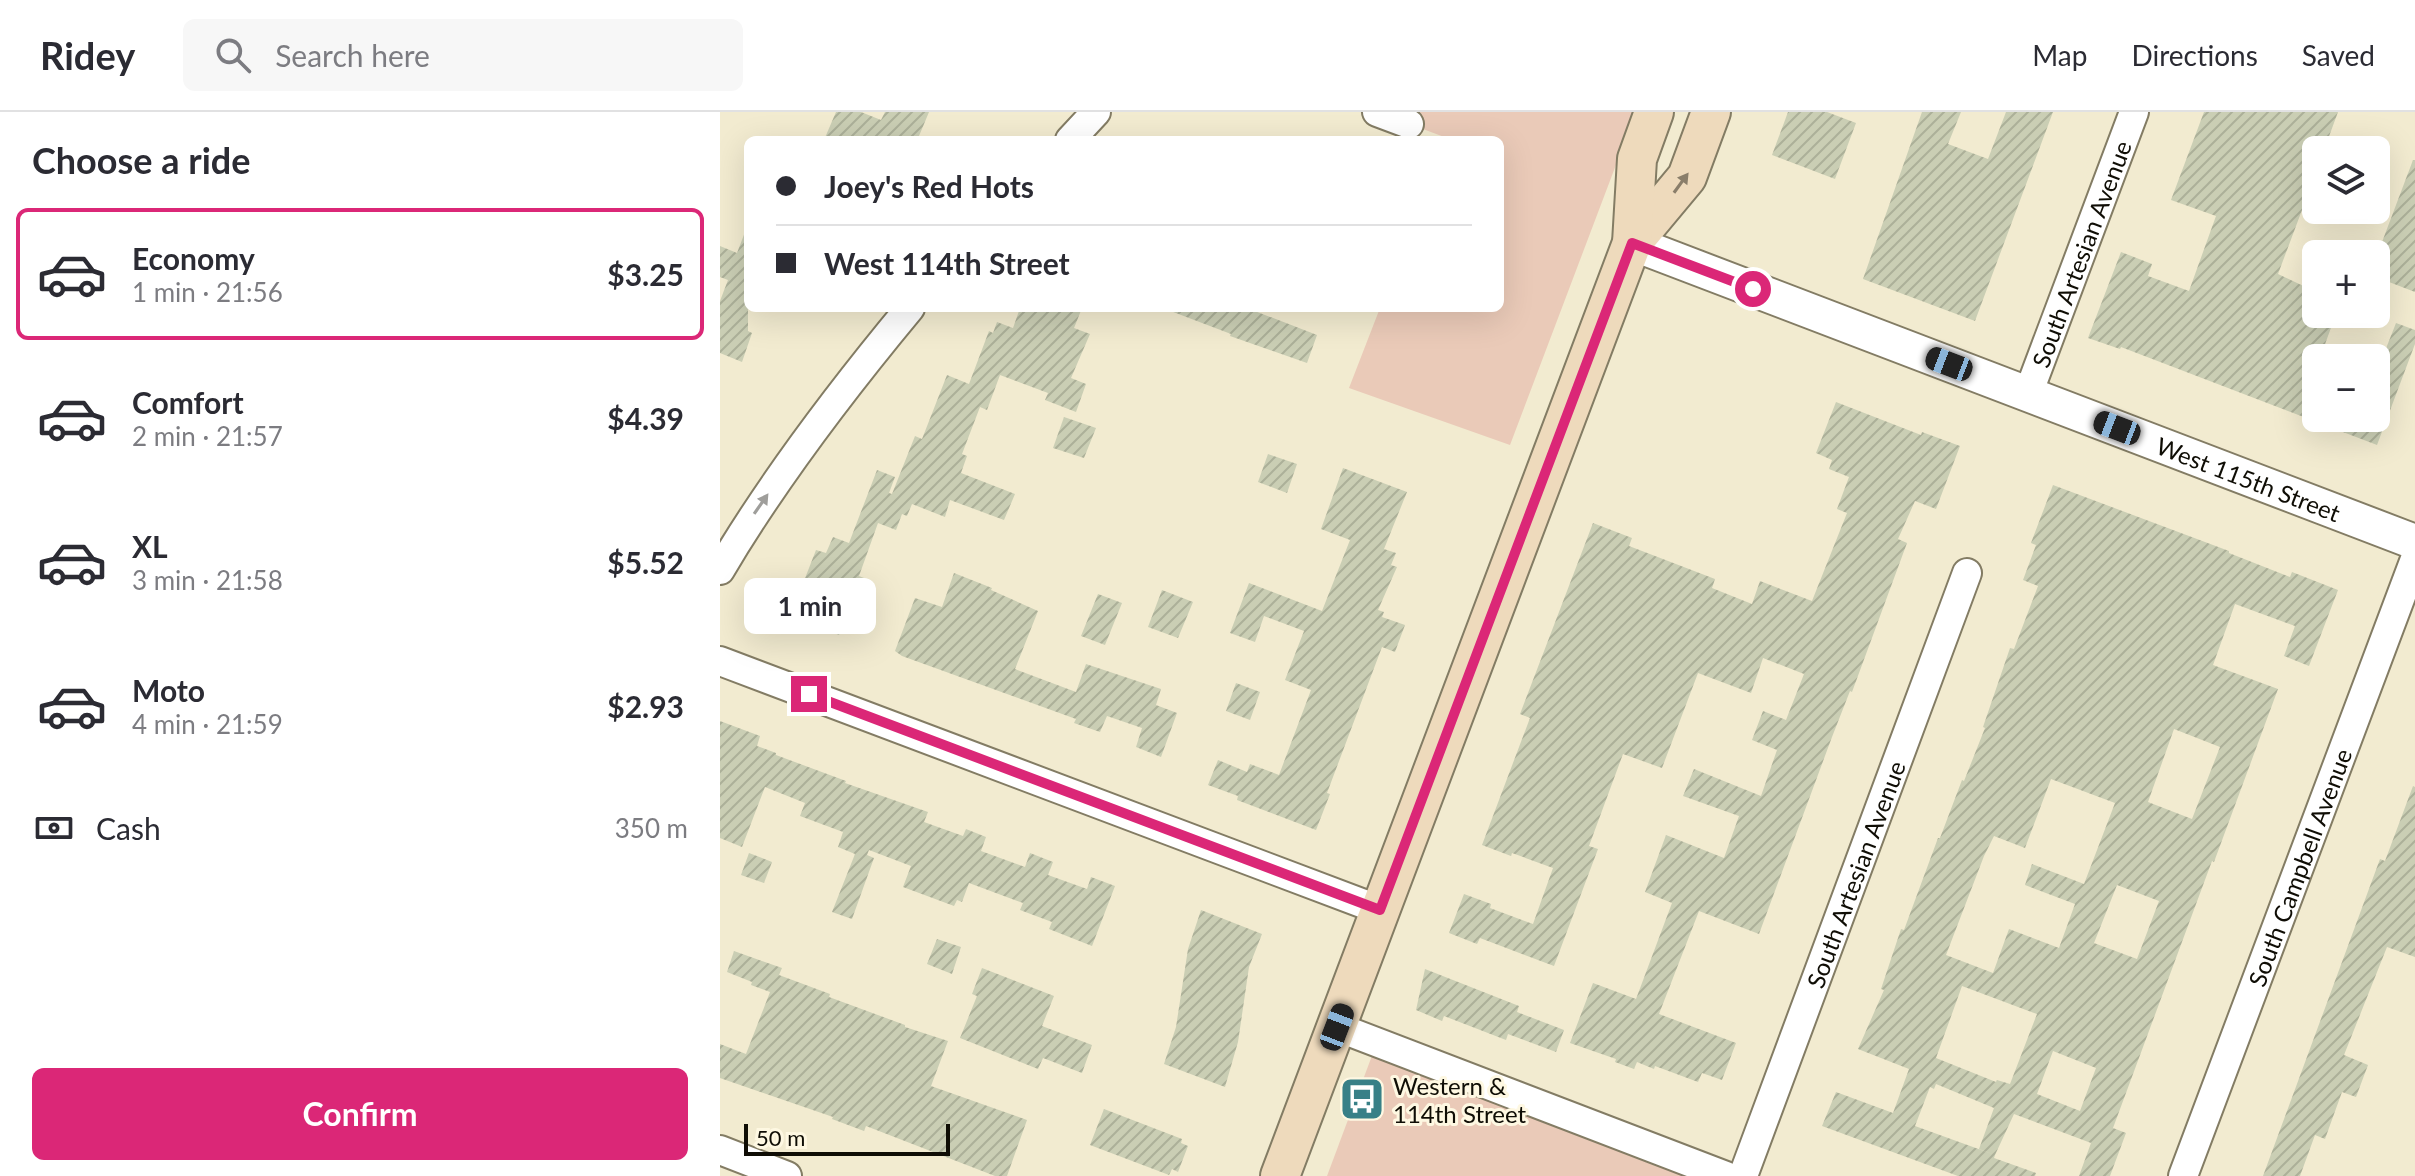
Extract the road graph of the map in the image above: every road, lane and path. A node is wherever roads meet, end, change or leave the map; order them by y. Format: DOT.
graph roads {
  1 [pos="1096,112"];
  2 [pos="1377,112"];
  3 [pos="1654,112"];
  4 [pos="1711,112"];
  5 [pos="2134,112"];
  6 [pos="1409,124"];
  7 [pos="1074,136"];
  8 [pos="1632,243"];
  9 [pos="907,312"];
  10 [pos="2028,394"];
  11 [pos="2415,542"];
  12 [pos="2415,559"];
  13 [pos="720,570"];
  14 [pos="1967,573"];
  15 [pos="720,661"];
  16 [pos="1380,910"];
  17 [pos="1337,1027"];
  18 [pos="720,1150"];
  19 [pos="787,1176"];
  20 [pos="1280,1176"];
  21 [pos="1726,1176"];
  22 [pos="1743,1176"];
  23 [pos="2183,1176"];
  1 -- 7 [label="street"];
  2 -- 6 [label="street"];
  3 -- 8 [label="main road"];
  8 -- 4 [label="main road, one-way"];
  5 -- 10 [label="street, South Artesian Avenue"];
  8 -- 10 [label="street, West 115th Street"];
  8 -- 16 [label="main road"];
  13 -- 9 [label="street, one-way"];
  10 -- 11 [label="street, West 115th Street"];
  12 -- 23 [label="street, South Campbell Avenue"];
  14 -- 22 [label="street, South Artesian Avenue"];
  15 -- 16 [label="street"];
  16 -- 17 [label="main road"];
  17 -- 20 [label="main road"];
  17 -- 21 [label="street"];
  18 -- 19 [label="street"];
}
